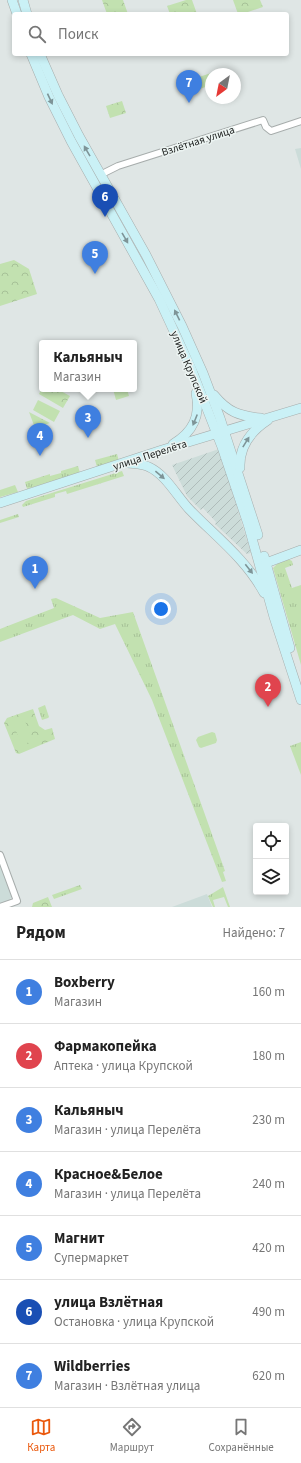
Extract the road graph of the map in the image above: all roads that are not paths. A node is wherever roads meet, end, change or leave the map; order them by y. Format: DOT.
graph roads {
  1 [pos="12,0"];
  2 [pos="23,0"];
  3 [pos="16,12"];
  4 [pos="26,12"];
  5 [pos="32,56"];
  6 [pos="41,56"];
  7 [pos="301,121"];
  8 [pos="100,175"];
  9 [pos="92,180"];
  10 [pos="191,368"];
  11 [pos="209,389"];
  12 [pos="301,408"];
  13 [pos="273,417"];
  14 [pos="220,433"];
  15 [pos="162,450"];
  16 [pos="124,463"];
  17 [pos="240,477"];
  18 [pos="0,503"];
  19 [pos="301,550"];
  20 [pos="266,563"];
  21 [pos="274,617"];
  22 [pos="301,682"];
  23 [pos="301,700"];
  24 [pos="0,855"];
  25 [pos="0,907"];
  1 -- 3 [label="main road"];
  2 -- 4 [label="main road"];
  5 -- 9 [label="main road, улица Крупской, one-way"];
  8 -- 6 [label="main road, улица Крупской, one-way"];
  7 -- 8 [label="street, Взлётная улица"];
  8 -- 9 [label="main road, Взлётная улица"];
  11 -- 8 [label="main road, улица Крупской, one-way"];
  9 -- 10 [label="main road, улица Крупской, one-way"];
  10 -- 14 [label="main road, улица Крупской"];
  10 -- 15 [label="main road, one-way"];
  11 -- 13 [label="main road"];
  11 -- 14 [label="main road, улица Крупской"];
  12 -- 13 [label="main road, улица Перелёта"];
  13 -- 14 [label="main road, улица Перелёта"];
  17 -- 13 [label="main road, one-way"];
  14 -- 15 [label="main road, улица Перелёта"];
  14 -- 17 [label="main road, улица Крупской"];
  14 -- 21 [label="main road, улица Крупской"];
  15 -- 16 [label="main road, улица Перелёта"];
  16 -- 18 [label="main road, улица Перелёта"];
  16 -- 21 [label="main road, one-way"];
  17 -- 20 [label="main road, улица Крупской"];
  19 -- 20 [label="main road"];
  20 -- 22 [label="main road, улица Крупской"];
  21 -- 23 [label="main road, улица Крупской"];
  24 -- 25 [label="street"];
}
